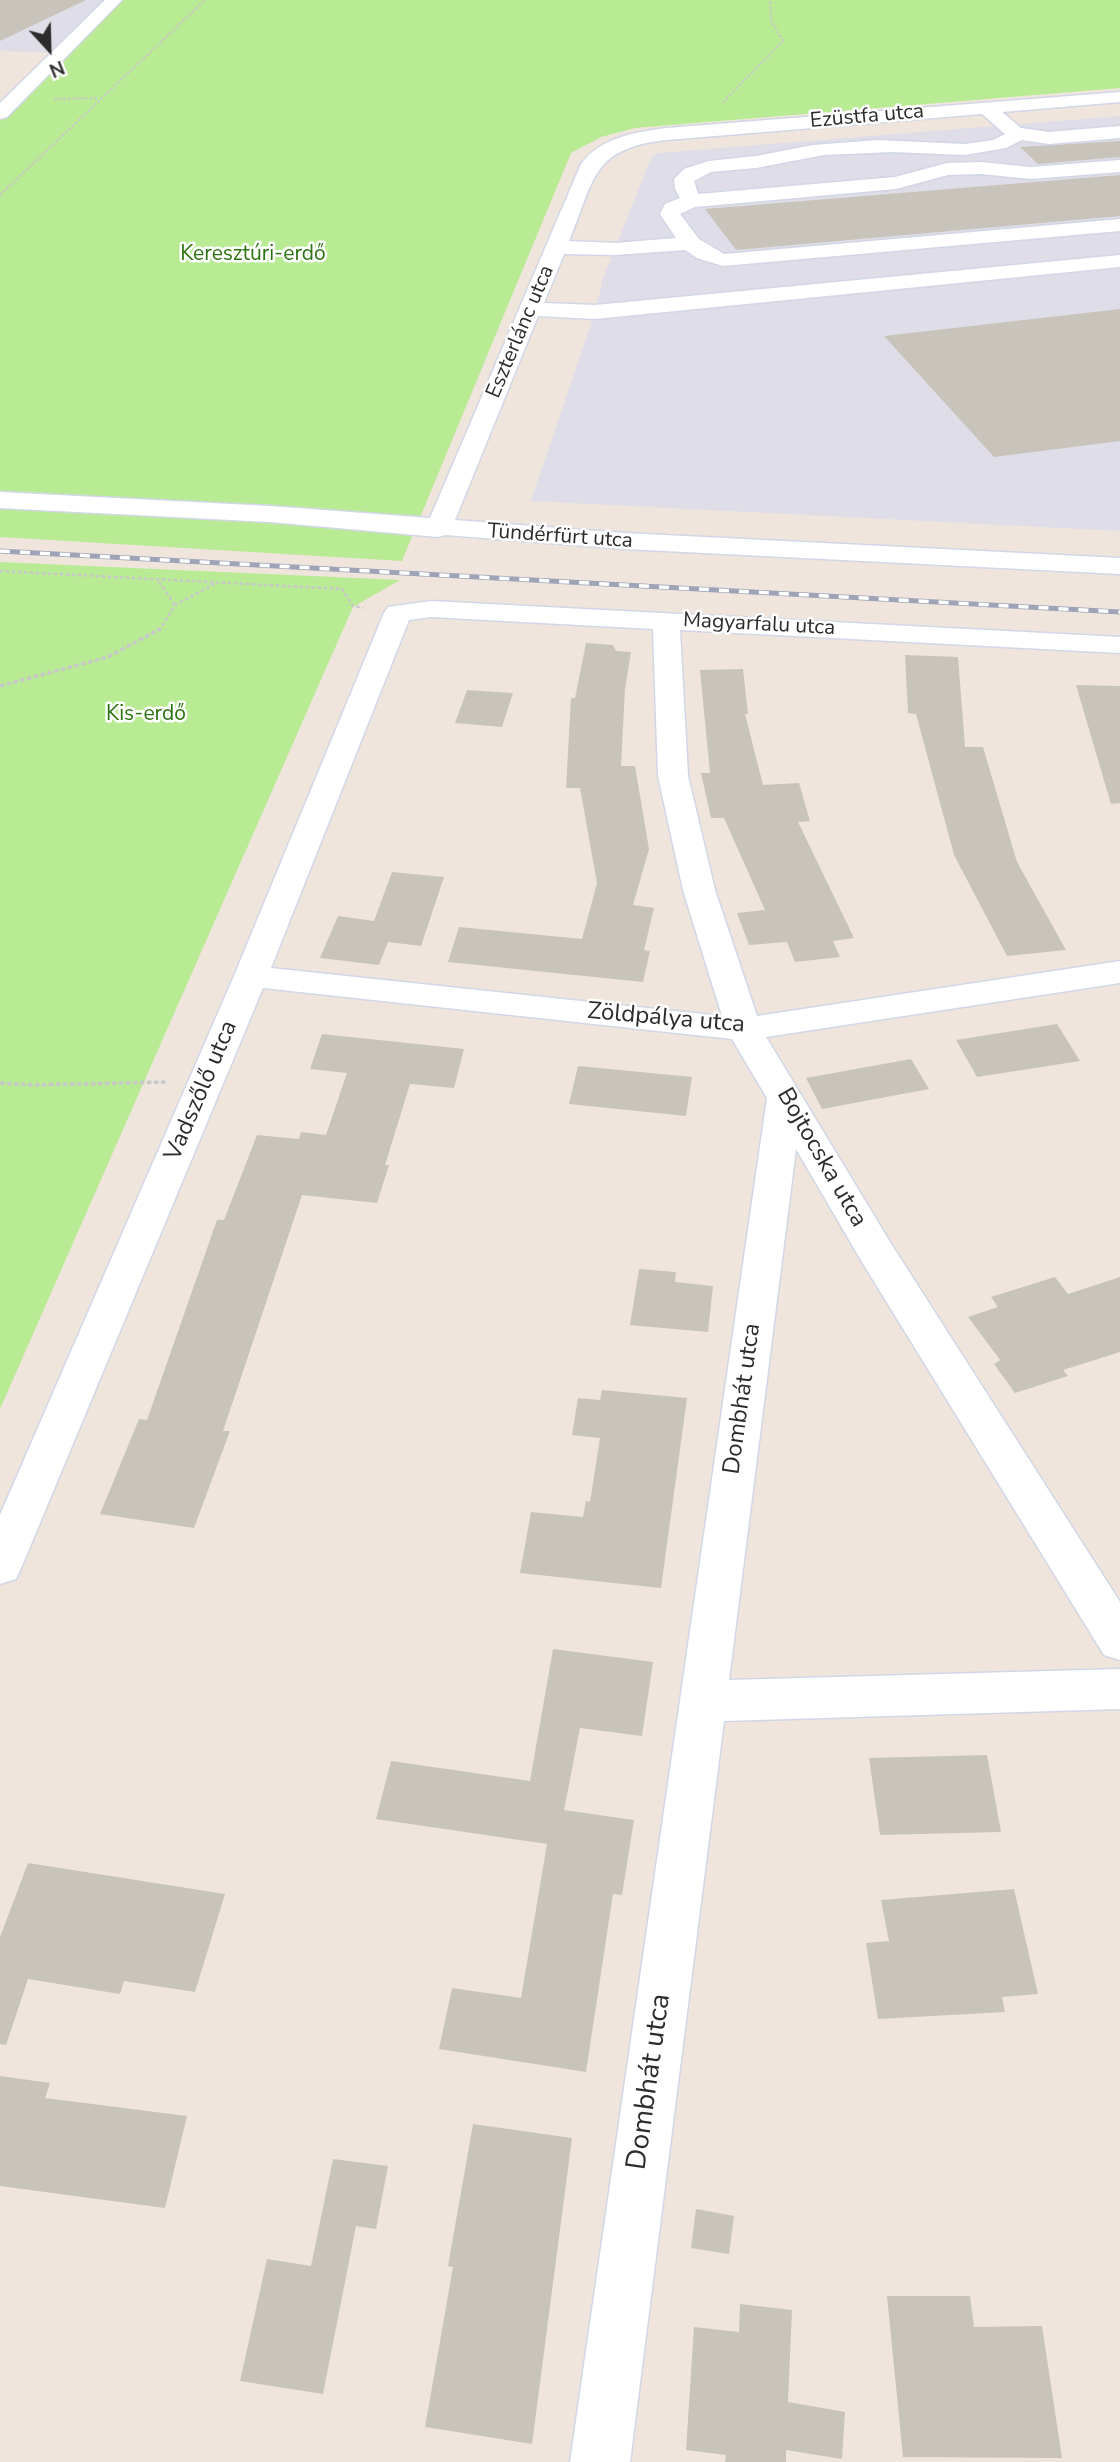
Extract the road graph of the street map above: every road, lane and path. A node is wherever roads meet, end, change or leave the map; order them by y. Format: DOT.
graph roads {
  1 [pos="114,0"];
  2 [pos="205,0"];
  3 [pos="770,0"];
  4 [pos="1120,97"];
  5 [pos="986,108"];
  6 [pos="0,113"];
  7 [pos="725,129"];
  8 [pos="1120,132"];
  9 [pos="1015,133"];
  10 [pos="615,145"];
  11 [pos="1120,166"];
  12 [pos="0,195"];
  13 [pos="692,201"];
  14 [pos="1120,225"];
  15 [pos="690,243"];
  16 [pos="557,247"];
  17 [pos="1120,261"];
  18 [pos="531,309"];
  19 [pos="0,500"];
  20 [pos="438,529"];
  21 [pos="1120,566"];
  22 [pos="0,571"];
  23 [pos="159,581"];
  24 [pos="217,582"];
  25 [pos="176,605"];
  26 [pos="398,613"];
  27 [pos="666,620"];
  28 [pos="1120,645"];
  29 [pos="0,686"];
  30 [pos="1120,972"];
  31 [pos="251,976"];
  32 [pos="744,1029"];
  33 [pos="206,1081"];
  34 [pos="0,1083"];
  35 [pos="785,1096"];
  36 [pos="0,1566"];
  37 [pos="1120,1642"];
  38 [pos="1120,1689"];
  39 [pos="701,1701"];
  40 [pos="600,2462"];
  1 -- 6 [label="street"];
  2 -- 12 [label="path"];
  3 -- 7 [label="path"];
  4 -- 5 [label="street, Ezüstfa utca"];
  5 -- 7 [label="street, Ezüstfa utca"];
  5 -- 9 [label="street"];
  7 -- 10 [label="street, Ezüstfa utca"];
  8 -- 9 [label="street"];
  9 -- 13 [label="street"];
  10 -- 16 [label="street, Eszterlánc utca"];
  11 -- 13 [label="street"];
  13 -- 15 [label="street"];
  14 -- 15 [label="street"];
  15 -- 16 [label="street"];
  16 -- 18 [label="street, Eszterlánc utca"];
  17 -- 18 [label="street"];
  18 -- 20 [label="street, Eszterlánc utca"];
  19 -- 20 [label="street, Tündérfürt utca"];
  20 -- 21 [label="street, Tündérfürt utca"];
  22 -- 23 [label="path"];
  23 -- 24 [label="path"];
  23 -- 25 [label="path"];
  24 -- 25 [label="path"];
  24 -- 26 [label="path"];
  25 -- 29 [label="path"];
  26 -- 27 [label="street, Magyarfalu utca"];
  26 -- 31 [label="street, Vadszőlő utca"];
  27 -- 28 [label="street, Magyarfalu utca"];
  27 -- 32 [label="street, Bojtocska utca"];
  30 -- 32 [label="street, Zöldpálya utca"];
  31 -- 32 [label="street, Zöldpálya utca"];
  31 -- 33 [label="street, Vadszőlő utca"];
  32 -- 35 [label="street, Bojtocska utca"];
  33 -- 34 [label="path"];
  33 -- 36 [label="street, Vadszőlő utca"];
  35 -- 37 [label="street, Bojtocska utca"];
  35 -- 39 [label="street, Dombhát utca"];
  38 -- 39 [label="street"];
  39 -- 40 [label="street, Dombhát utca"];
}
